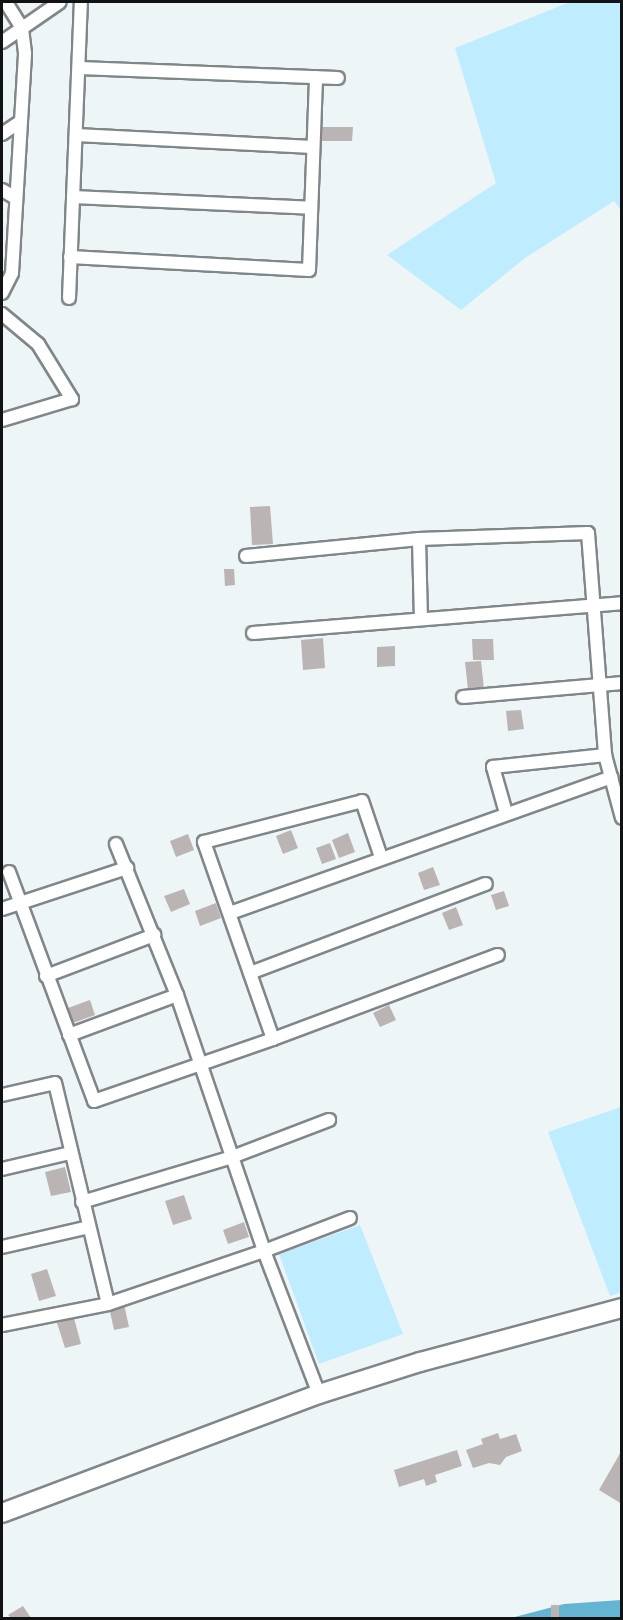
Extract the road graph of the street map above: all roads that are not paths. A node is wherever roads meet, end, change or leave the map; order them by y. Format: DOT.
graph roads {
  1 [pos="6,2"];
  2 [pos="60,2"];
  3 [pos="81,2"];
  4 [pos="22,27"];
  5 [pos="2,42"];
  6 [pos="79,68"];
  7 [pos="316,78"];
  8 [pos="338,78"];
  9 [pos="21,120"];
  10 [pos="2,134"];
  11 [pos="76,135"];
  12 [pos="313,147"];
  13 [pos="2,190"];
  14 [pos="73,197"];
  15 [pos="16,198"];
  16 [pos="311,208"];
  17 [pos="70,257"];
  18 [pos="7,270"];
  19 [pos="2,293"];
  20 [pos="69,298"];
  21 [pos="5,320"];
  22 [pos="2,420"];
  23 [pos="419,539"];
  24 [pos="246,556"];
  25 [pos="621,603"];
  26 [pos="592,604"];
  27 [pos="421,619"];
  28 [pos="253,633"];
  29 [pos="621,683"];
  30 [pos="599,685"];
  31 [pos="463,697"];
  32 [pos="605,754"];
  33 [pos="611,777"];
  34 [pos="506,813"];
  35 [pos="621,818"];
  36 [pos="116,843"];
  37 [pos="381,857"];
  38 [pos="126,868"];
  39 [pos="9,872"];
  40 [pos="486,884"];
  41 [pos="20,903"];
  42 [pos="2,909"];
  43 [pos="230,913"];
  44 [pos="154,935"];
  45 [pos="498,955"];
  46 [pos="250,973"];
  47 [pos="46,976"];
  48 [pos="177,995"];
  49 [pos="69,1035"];
  50 [pos="273,1039"];
  51 [pos="201,1065"];
  52 [pos="2,1095"];
  53 [pos="329,1120"];
  54 [pos="70,1153"];
  55 [pos="232,1157"];
  56 [pos="2,1169"];
  57 [pos="82,1202"];
  58 [pos="350,1218"];
  59 [pos="88,1227"];
  60 [pos="2,1247"];
  61 [pos="264,1251"];
  62 [pos="108,1304"];
  63 [pos="621,1308"];
  64 [pos="2,1325"];
  65 [pos="319,1394"];
  66 [pos="2,1513"];
  1 -- 4 [label="street"];
  2 -- 4 [label="street"];
  3 -- 6 [label="street"];
  4 -- 5 [label="street"];
  4 -- 9 [label="street"];
  6 -- 7 [label="street"];
  6 -- 11 [label="street"];
  7 -- 8 [label="street"];
  7 -- 12 [label="street"];
  9 -- 10 [label="street"];
  9 -- 15 [label="street"];
  11 -- 12 [label="street"];
  11 -- 14 [label="street"];
  12 -- 16 [label="street"];
  13 -- 15 [label="street"];
  14 -- 16 [label="street"];
  14 -- 17 [label="street"];
  15 -- 18 [label="street"];
  16 -- 17 [label="street"];
  17 -- 20 [label="street"];
  18 -- 19 [label="street"];
  21 -- 22 [label="street"];
  23 -- 24 [label="street"];
  23 -- 26 [label="street"];
  23 -- 27 [label="street"];
  25 -- 26 [label="street"];
  26 -- 27 [label="street"];
  26 -- 30 [label="street"];
  27 -- 28 [label="street"];
  29 -- 30 [label="street"];
  30 -- 31 [label="street"];
  30 -- 32 [label="street"];
  32 -- 33 [label="street"];
  32 -- 34 [label="street"];
  33 -- 34 [label="street"];
  33 -- 35 [label="street"];
  34 -- 37 [label="street"];
  36 -- 38 [label="street"];
  37 -- 43 [label="street"];
  37 -- 43 [label="street"];
  38 -- 41 [label="street"];
  38 -- 44 [label="street"];
  39 -- 41 [label="street"];
  40 -- 46 [label="street"];
  41 -- 42 [label="street"];
  41 -- 47 [label="street"];
  43 -- 46 [label="street"];
  44 -- 47 [label="street"];
  44 -- 48 [label="street"];
  45 -- 50 [label="street"];
  46 -- 50 [label="street"];
  47 -- 49 [label="street"];
  48 -- 49 [label="street"];
  48 -- 51 [label="street"];
  49 -- 51 [label="street"];
  50 -- 51 [label="street"];
  51 -- 55 [label="street"];
  52 -- 54 [label="street"];
  53 -- 55 [label="street"];
  54 -- 56 [label="street"];
  54 -- 57 [label="street"];
  55 -- 57 [label="street"];
  55 -- 61 [label="street"];
  57 -- 59 [label="street"];
  58 -- 61 [label="street"];
  59 -- 60 [label="street"];
  59 -- 62 [label="street"];
  61 -- 62 [label="street"];
  61 -- 65 [label="street"];
  62 -- 64 [label="street"];
  63 -- 65 [label="main road"];
  65 -- 66 [label="main road"];
}
